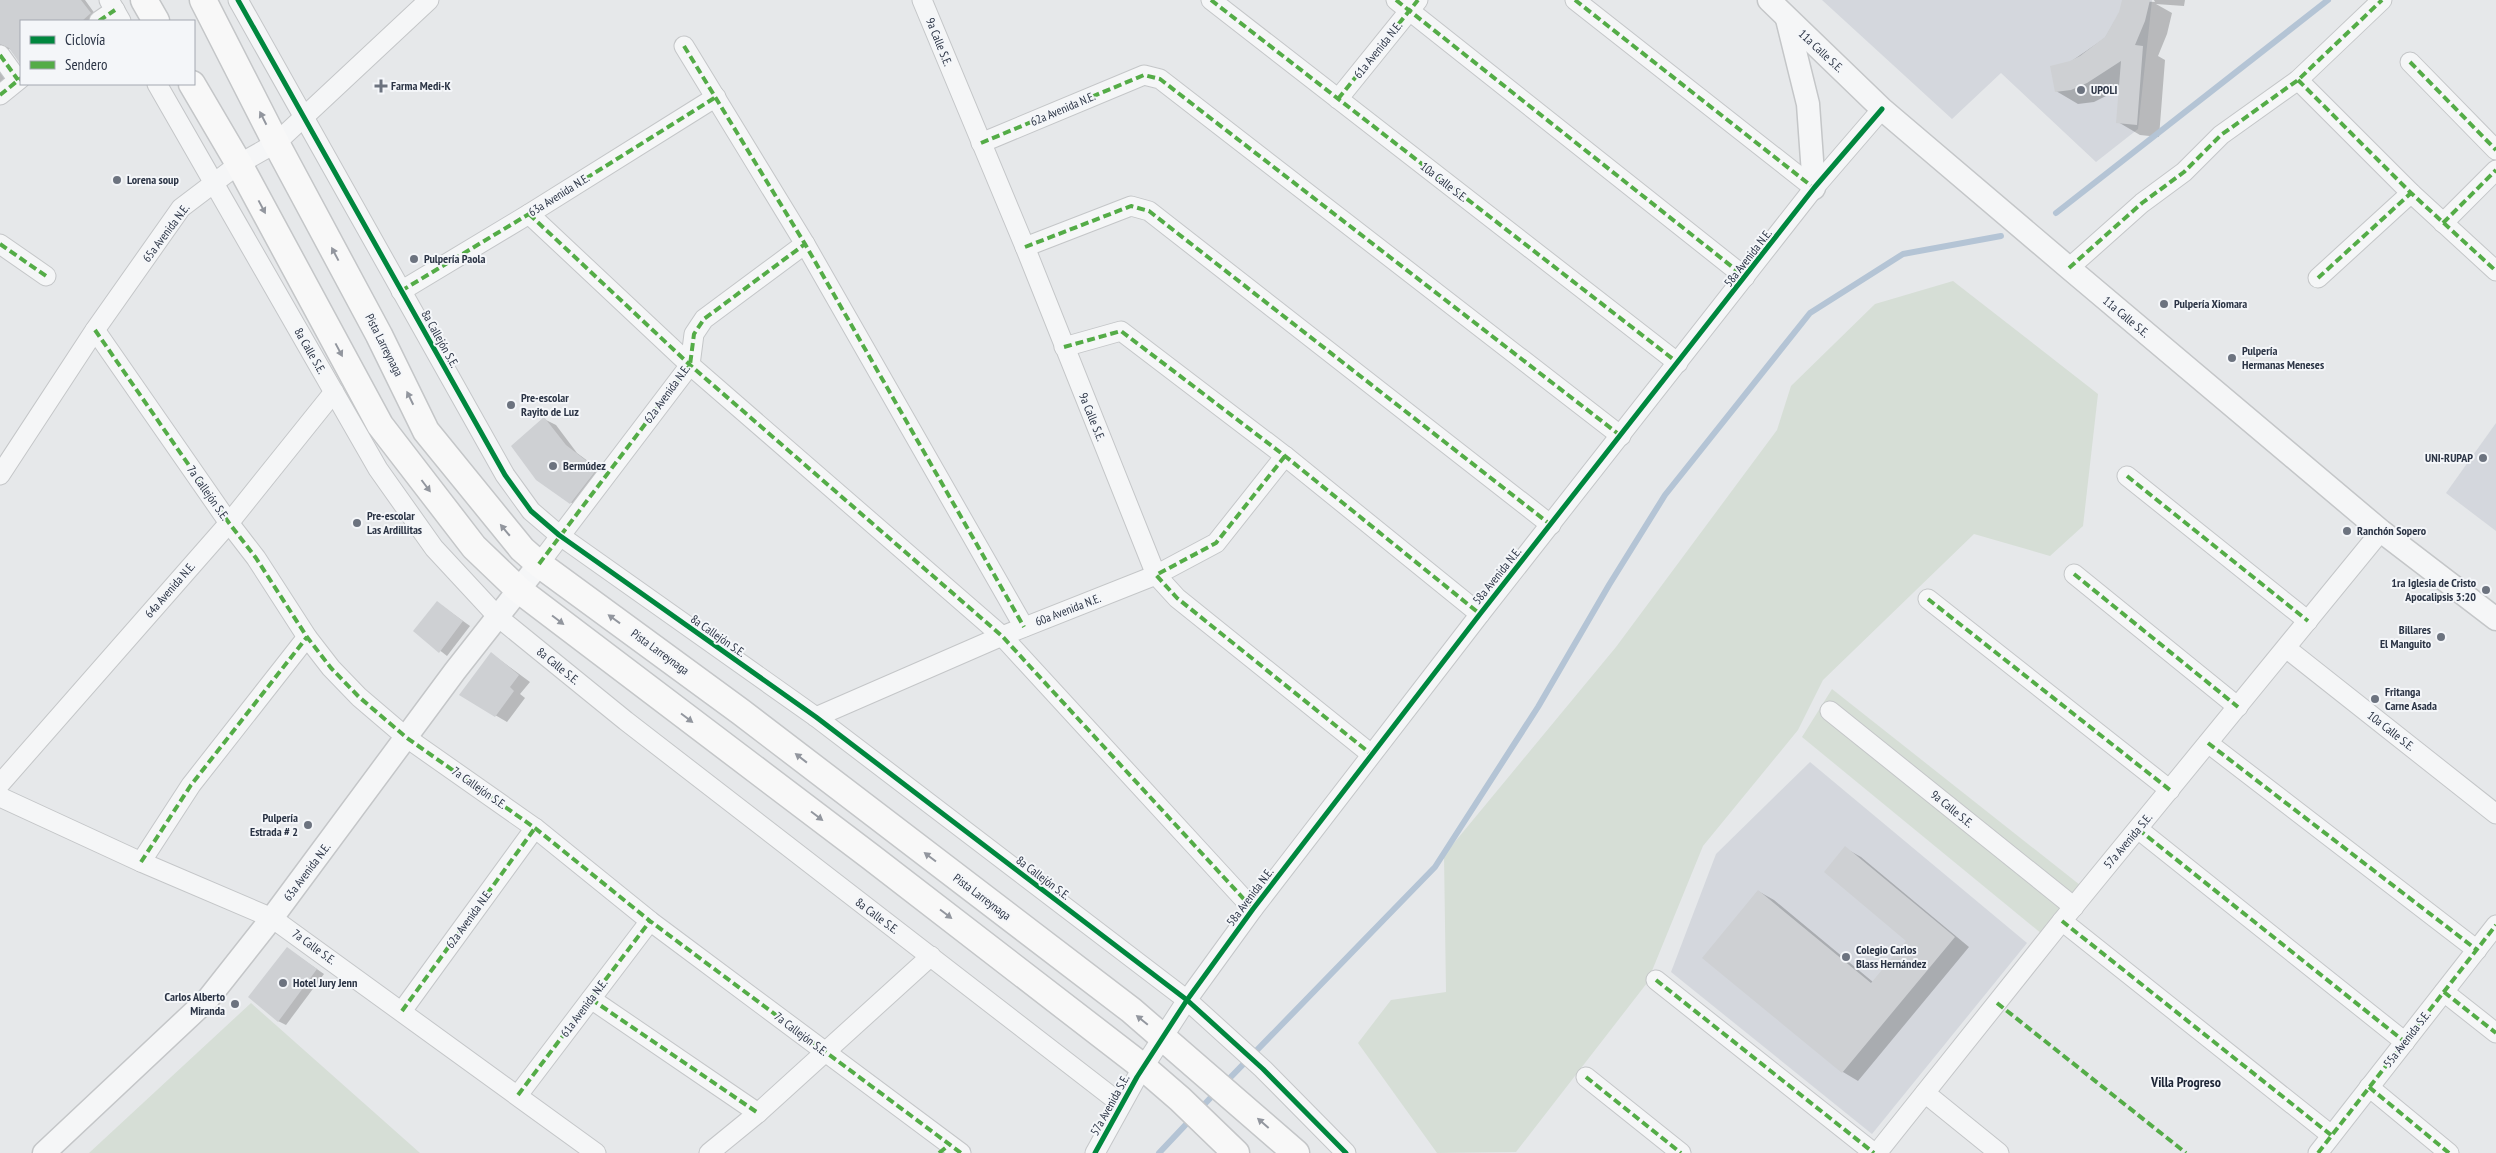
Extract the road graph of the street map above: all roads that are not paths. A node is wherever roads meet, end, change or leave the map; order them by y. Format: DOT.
graph roads {
  1 [pos="144,0"];
  2 [pos="202,0"];
  3 [pos="238,0"];
  4 [pos="429,0"];
  5 [pos="922,0"];
  6 [pos="1211,0"];
  7 [pos="1575,0"];
  8 [pos="1770,0"];
  9 [pos="2382,0"];
  10 [pos="1408,4"];
  11 [pos="115,10"];
  12 [pos="100,20"];
  13 [pos="155,20"];
  14 [pos="1787,20"];
  15 [pos="684,46"];
  16 [pos="0,55"];
  17 [pos="2410,62"];
  18 [pos="20,79"];
  19 [pos="2298,80"];
  20 [pos="158,85"];
  21 [pos="193,85"];
  22 [pos="0,95"];
  23 [pos="716,97"];
  24 [pos="1338,99"];
  25 [pos="1882,109"];
  26 [pos="303,118"];
  27 [pos="276,143"];
  28 [pos="981,143"];
  29 [pos="2496,150"];
  30 [pos="238,164"];
  31 [pos="2496,170"];
  32 [pos="212,182"];
  33 [pos="1814,188"];
  34 [pos="2411,193"];
  35 [pos="529,214"];
  36 [pos="2443,223"];
  37 [pos="0,244"];
  38 [pos="806,244"];
  39 [pos="1025,246"];
  40 [pos="2069,268"];
  41 [pos="2496,271"];
  42 [pos="46,276"];
  43 [pos="1745,277"];
  44 [pos="2318,278"];
  45 [pos="401,291"];
  46 [pos="95,330"];
  47 [pos="1064,346"];
  48 [pos="1678,363"];
  49 [pos="690,365"];
  50 [pos="334,392"];
  51 [pos="1622,436"];
  52 [pos="1285,456"];
  53 [pos="0,475"];
  54 [pos="2126,476"];
  55 [pos="229,523"];
  56 [pos="1551,525"];
  57 [pos="2381,531"];
  58 [pos="559,535"];
  59 [pos="539,564"];
  60 [pos="2074,574"];
  61 [pos="1156,575"];
  62 [pos="519,590"];
  63 [pos="1928,599"];
  64 [pos="1480,614"];
  65 [pos="498,617"];
  66 [pos="2496,619"];
  67 [pos="2308,621"];
  68 [pos="1024,627"];
  69 [pos="1002,636"];
  70 [pos="307,637"];
  71 [pos="2286,648"];
  72 [pos="2238,707"];
  73 [pos="1830,711"];
  74 [pos="816,717"];
  75 [pos="407,738"];
  76 [pos="2208,743"];
  77 [pos="1371,754"];
  78 [pos="0,784"];
  79 [pos="2170,790"];
  80 [pos="0,798"];
  81 [pos="2496,814"];
  82 [pos="535,828"];
  83 [pos="2138,829"];
  84 [pos="141,862"];
  85 [pos="1253,909"];
  86 [pos="2068,914"];
  87 [pos="272,918"];
  88 [pos="650,922"];
  89 [pos="2496,925"];
  90 [pos="2477,950"];
  91 [pos="931,956"];
  92 [pos="1656,980"];
  93 [pos="2444,992"];
  94 [pos="591,999"];
  95 [pos="1187,1000"];
  96 [pos="402,1011"];
  97 [pos="2496,1033"];
  98 [pos="1163,1036"];
  99 [pos="2405,1042"];
  100 [pos="826,1053"];
  101 [pos="1143,1067"];
  102 [pos="1586,1077"];
  103 [pos="2369,1087"];
  104 [pos="1925,1093"];
  105 [pos="518,1095"];
  106 [pos="1121,1104"];
  107 [pos="758,1113"];
  108 [pos="2331,1135"];
  109 [pos="950,1150"];
  110 [pos="44,1153"];
  111 [pos="596,1153"];
  112 [pos="709,1153"];
  113 [pos="1094,1153"];
  114 [pos="1236,1153"];
  115 [pos="1296,1153"];
  116 [pos="1346,1153"];
  117 [pos="1680,1153"];
  118 [pos="1874,1153"];
  119 [pos="1878,1153"];
  120 [pos="1999,1153"];
  121 [pos="2318,1153"];
  122 [pos="2448,1153"];
  1 -- 13 [label="main road"];
  27 -- 2 [label="main road, Pista Larreynaga, one-way"];
  3 -- 26 [label="street, 8a Callejón S.E."];
  4 -- 26 [label="street, 65a Avenida N.E."];
  5 -- 28 [label="street, 9a Calle S.E."];
  6 -- 24 [label="street, 10a Calle S.E."];
  7 -- 33 [label="street"];
  8 -- 14 [label="street, 11a Calle S.E."];
  9 -- 19 [label="street"];
  10 -- 24 [label="street, 61a Avenida N.E."];
  10 -- 43 [label="street"];
  11 -- 12 [label="street"];
  14 -- 25 [label="street, 11a Calle S.E."];
  14 -- 33 [label="street"];
  15 -- 23 [label="street"];
  16 -- 18 [label="street"];
  17 -- 29 [label="street"];
  18 -- 22 [label="street"];
  19 -- 34 [label="street"];
  19 -- 40 [label="street"];
  20 -- 32 [label="street, 8a Calle S.E."];
  21 -- 30 [label="main road"];
  23 -- 35 [label="street, 63a Avenida N.E."];
  23 -- 38 [label="street"];
  24 -- 48 [label="street, 10a Calle S.E."];
  25 -- 33 [label="street, 58a Avenida N.E."];
  25 -- 40 [label="street, 11a Calle S.E."];
  26 -- 27 [label="street, 65a Avenida N.E."];
  26 -- 45 [label="street, 8a Callejón S.E."];
  27 -- 30 [label="street, 65a Avenida N.E."];
  59 -- 27 [label="main road, Pista Larreynaga, one-way"];
  28 -- 39 [label="street, 9a Calle S.E."];
  28 -- 51 [label="street, 62a Avenida N.E."];
  30 -- 32 [label="street, 65a Avenida N.E."];
  30 -- 62 [label="main road, one-way"];
  31 -- 36 [label="street"];
  32 -- 46 [label="street, 65a Avenida N.E."];
  32 -- 50 [label="street, 8a Calle S.E."];
  33 -- 43 [label="street, 58a Avenida N.E."];
  34 -- 36 [label="street"];
  34 -- 44 [label="street"];
  35 -- 45 [label="street, 63a Avenida N.E."];
  35 -- 49 [label="street"];
  36 -- 41 [label="street"];
  37 -- 42 [label="street"];
  38 -- 49 [label="street, 62a Avenida N.E."];
  38 -- 68 [label="street"];
  39 -- 47 [label="street, 9a Calle S.E."];
  39 -- 56 [label="street"];
  40 -- 57 [label="street, 11a Calle S.E."];
  43 -- 48 [label="street, 58a Avenida N.E."];
  45 -- 58 [label="street, 8a Callejón S.E."];
  46 -- 53 [label="street, 65a Avenida N.E."];
  46 -- 55 [label="street, 7a Callejón S.E."];
  47 -- 52 [label="street"];
  47 -- 61 [label="street, 9a Calle S.E."];
  48 -- 51 [label="street, 58a Avenida N.E."];
  49 -- 58 [label="street, 62a Avenida N.E."];
  49 -- 69 [label="street"];
  50 -- 55 [label="street, 64a Avenida N.E."];
  50 -- 65 [label="street, 8a Calle S.E."];
  51 -- 56 [label="street, 58a Avenida N.E."];
  52 -- 61 [label="street, 60a Avenida N.E."];
  52 -- 64 [label="street"];
  54 -- 67 [label="street"];
  55 -- 70 [label="street, 7a Callejón S.E."];
  55 -- 78 [label="street, 64a Avenida N.E."];
  56 -- 64 [label="street, 58a Avenida N.E."];
  57 -- 66 [label="street, 11a Calle S.E."];
  57 -- 67 [label="street, 57a Avenida S.E."];
  58 -- 59 [label="street, 62a Avenida N.E."];
  58 -- 74 [label="street, 8a Callejón S.E."];
  59 -- 62 [label="street, 63a Avenida N.E."];
  98 -- 59 [label="main road, Pista Larreynaga, one-way"];
  60 -- 72 [label="street"];
  61 -- 68 [label="street, 60a Avenida N.E."];
  61 -- 77 [label="street, 9a Calle S.E."];
  62 -- 65 [label="street, 63a Avenida N.E."];
  62 -- 101 [label="main road, one-way"];
  63 -- 79 [label="street"];
  64 -- 77 [label="street, 58a Avenida N.E."];
  65 -- 75 [label="street, 63a Avenida N.E."];
  65 -- 91 [label="street, 8a Calle S.E."];
  67 -- 71 [label="street, 57a Avenida S.E."];
  68 -- 69 [label="street, 60a Avenida N.E."];
  69 -- 74 [label="street, 60a Avenida N.E."];
  69 -- 85 [label="street"];
  70 -- 75 [label="street, 7a Callejón S.E."];
  70 -- 84 [label="street"];
  71 -- 72 [label="street, 57a Avenida S.E."];
  71 -- 81 [label="street, 10a Calle S.E."];
  72 -- 76 [label="street, 57a Avenida S.E."];
  73 -- 86 [label="street, 9a Calle S.E."];
  74 -- 95 [label="street, 8a Callejón S.E."];
  75 -- 82 [label="street, 7a Callejón S.E."];
  75 -- 87 [label="street, 63a Avenida N.E."];
  76 -- 79 [label="street, 57a Avenida S.E."];
  76 -- 90 [label="street"];
  77 -- 85 [label="street, 58a Avenida N.E."];
  79 -- 83 [label="street, 57a Avenida S.E."];
  80 -- 84 [label="street, 7a Calle S.E."];
  82 -- 88 [label="street, 7a Callejón S.E."];
  82 -- 96 [label="street, 62a Avenida N.E."];
  83 -- 86 [label="street, 57a Avenida S.E."];
  83 -- 99 [label="street"];
  84 -- 87 [label="street, 7a Calle S.E."];
  85 -- 95 [label="street, 58a Avenida N.E."];
  86 -- 104 [label="street, 57a Avenida S.E."];
  86 -- 108 [label="street, 9a Calle S.E."];
  87 -- 96 [label="street, 7a Calle S.E."];
  87 -- 110 [label="street, 63a Avenida N.E."];
  88 -- 94 [label="street, 61a Avenida N.E."];
  88 -- 100 [label="street, 7a Callejón S.E."];
  89 -- 90 [label="street, 55a Avenida S.E."];
  90 -- 93 [label="street, 55a Avenida S.E."];
  91 -- 100 [label="street"];
  91 -- 106 [label="street, 8a Calle S.E."];
  92 -- 118 [label="street"];
  93 -- 97 [label="street"];
  93 -- 99 [label="street, 55a Avenida S.E."];
  94 -- 105 [label="street, 61a Avenida N.E."];
  94 -- 107 [label="street"];
  95 -- 98 [label="street, 58a Avenida N.E."];
  95 -- 116 [label="street, 8a Callejón S.E."];
  96 -- 105 [label="street, 7a Calle S.E."];
  98 -- 101 [label="street, 58a Avenida N.E."];
  115 -- 98 [label="main road, Pista Larreynaga, one-way"];
  99 -- 103 [label="street, 55a Avenida S.E."];
  100 -- 107 [label="street"];
  100 -- 109 [label="street, 7a Callejón S.E."];
  101 -- 106 [label="street, 57a Avenida S.E."];
  101 -- 114 [label="main road"];
  102 -- 117 [label="street"];
  103 -- 108 [label="street, 55a Avenida S.E."];
  103 -- 122 [label="street"];
  104 -- 119 [label="street, 57a Avenida S.E."];
  104 -- 120 [label="street"];
  105 -- 111 [label="street, 7a Calle S.E."];
  106 -- 113 [label="street, 57a Avenida S.E."];
  107 -- 112 [label="street"];
  108 -- 121 [label="street, 55a Avenida S.E."];
}
